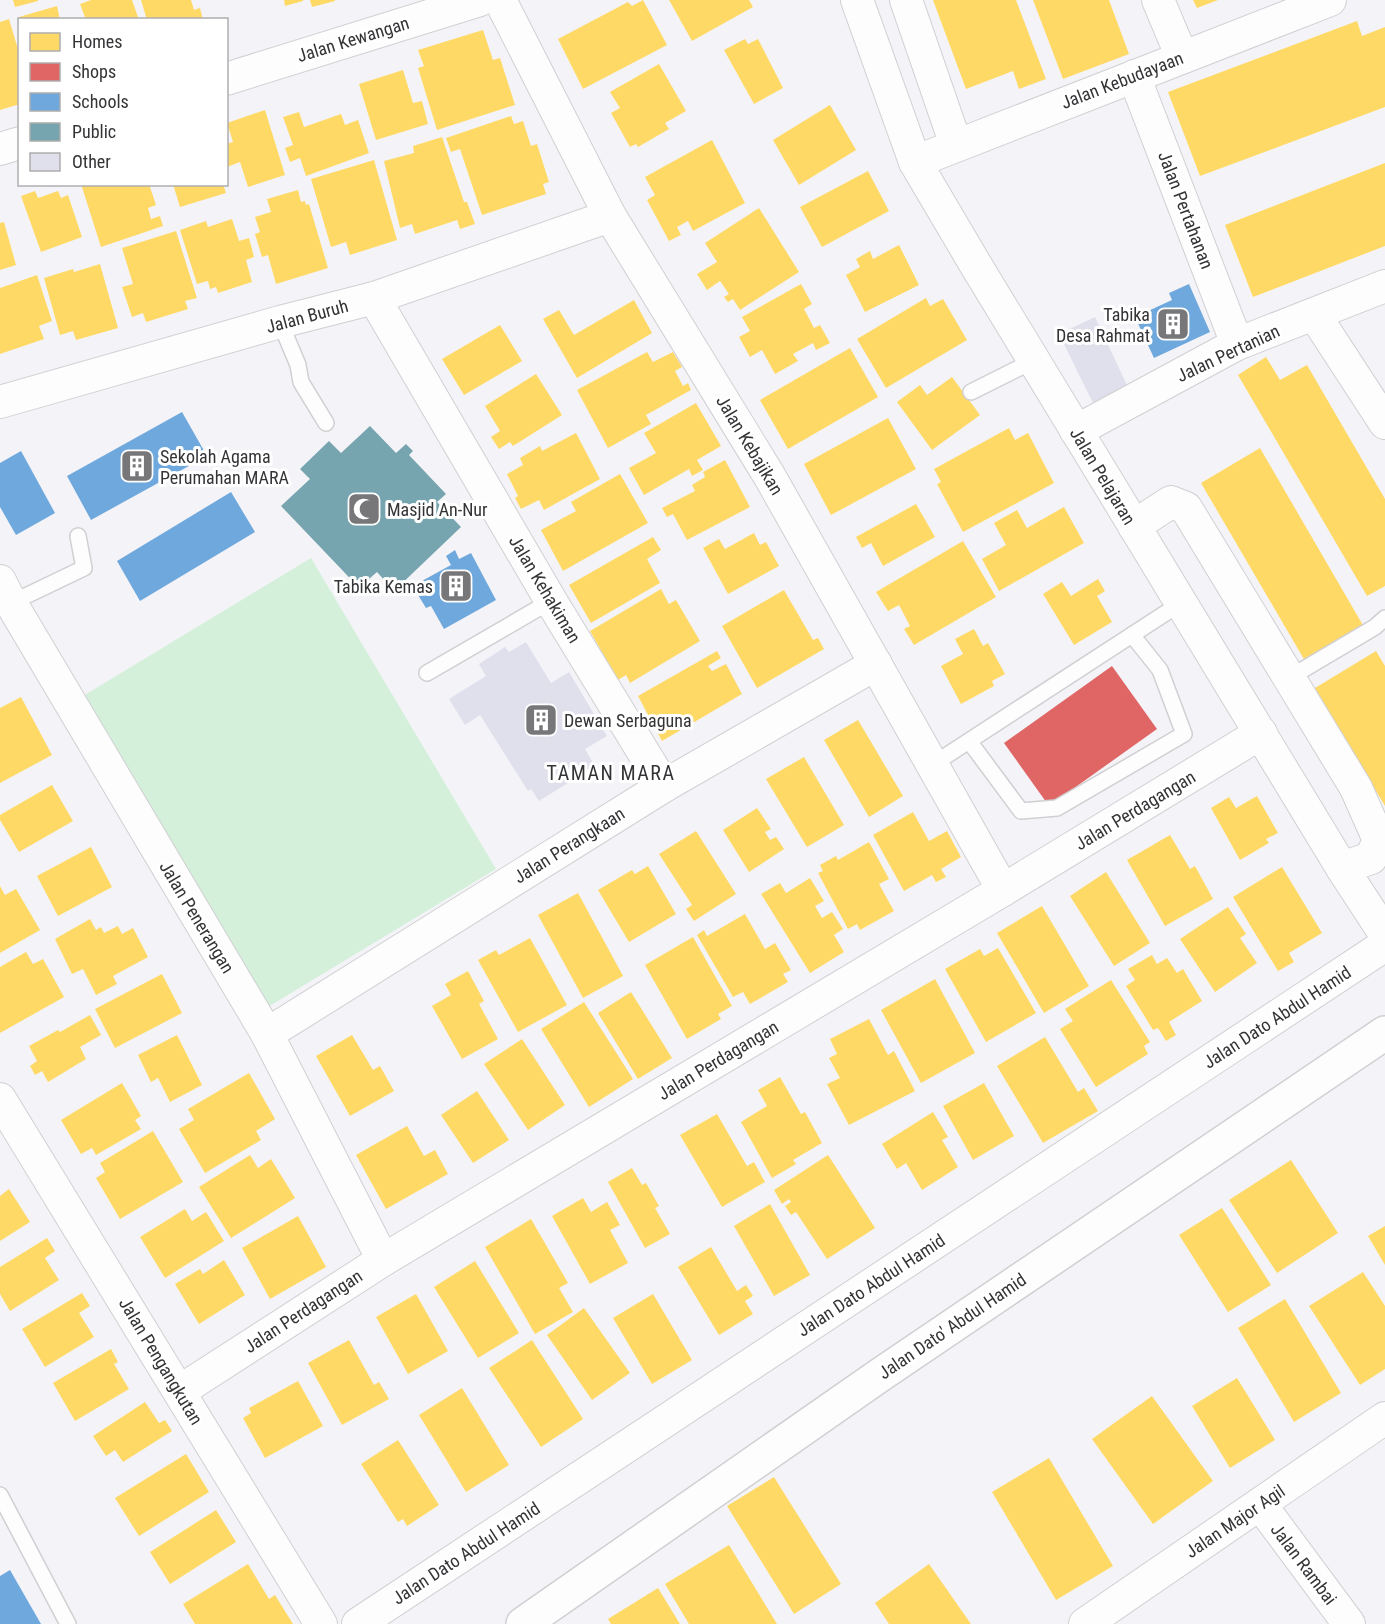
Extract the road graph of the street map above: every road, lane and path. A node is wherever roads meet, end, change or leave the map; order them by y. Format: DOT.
graph roads {
  1 [pos="480,0"];
  2 [pos="500,0"];
  3 [pos="856,0"];
  4 [pos="906,0"];
  5 [pos="1158,0"];
  6 [pos="1330,0"];
  7 [pos="1182,57"];
  8 [pos="1134,76"];
  9 [pos="228,78"];
  10 [pos="18,144"];
  11 [pos="956,145"];
  12 [pos="0,149"];
  13 [pos="915,162"];
  14 [pos="610,216"];
  15 [pos="1385,286"];
  16 [pos="374,298"];
  17 [pos="1314,314"];
  18 [pos="280,322"];
  19 [pos="1237,344"];
  20 [pos="1033,361"];
  21 [pos="971,392"];
  22 [pos="0,402"];
  23 [pos="326,423"];
  24 [pos="1385,423"];
  25 [pos="1076,431"];
  26 [pos="1134,526"];
  27 [pos="78,536"];
  28 [pos="5,592"];
  29 [pos="551,601"];
  30 [pos="1180,603"];
  31 [pos="1385,618"];
  32 [pos="1132,635"];
  33 [pos="876,664"];
  34 [pos="426,673"];
  35 [pos="1289,678"];
  36 [pos="1261,733"];
  37 [pos="969,741"];
  38 [pos="932,765"];
  39 [pos="664,786"];
  40 [pos="1341,868"];
  41 [pos="1003,890"];
  42 [pos="1385,934"];
  43 [pos="1385,945"];
  44 [pos="1385,1033"];
  45 [pos="267,1034"];
  46 [pos="0,1099"];
  47 [pos="383,1260"];
  48 [pos="180,1391"];
  49 [pos="1385,1418"];
  50 [pos="0,1495"];
  51 [pos="1260,1504"];
  52 [pos="68,1624"];
  53 [pos="321,1624"];
  54 [pos="358,1624"];
  55 [pos="523,1624"];
  56 [pos="1085,1624"];
  57 [pos="1349,1624"];
  1 -- 9 [label="street, Jalan Kewangan"];
  2 -- 14 [label="street, Jalan Kebajikan"];
  3 -- 13 [label="street, Jalan Pelajaran"];
  4 -- 11 [label="street"];
  5 -- 7 [label="street"];
  6 -- 7 [label="street, Jalan Kebudayaan"];
  7 -- 8 [label="street, Jalan Kebudayaan"];
  8 -- 11 [label="street, Jalan Kebudayaan"];
  8 -- 19 [label="street, Jalan Pertahanan"];
  10 -- 12 [label="street"];
  11 -- 13 [label="street, Jalan Kebudayaan"];
  13 -- 20 [label="street, Jalan Pelajaran"];
  14 -- 16 [label="street, Jalan Buruh"];
  14 -- 33 [label="street, Jalan Kebajikan"];
  15 -- 17 [label="street, Jalan Pertanian"];
  16 -- 18 [label="street, Jalan Buruh"];
  16 -- 29 [label="street, Jalan Kehakiman"];
  17 -- 19 [label="street, Jalan Pertanian"];
  17 -- 24 [label="street"];
  18 -- 22 [label="street, Jalan Buruh"];
  18 -- 23 [label="lane"];
  19 -- 25 [label="street, Jalan Pertanian"];
  20 -- 21 [label="lane"];
  20 -- 25 [label="street, Jalan Pelajaran"];
  25 -- 26 [label="street, Jalan Pelajaran"];
  26 -- 30 [label="street, Jalan Pelajaran"];
  26 -- 35 [label="street"];
  27 -- 28 [label="lane"];
  28 -- 45 [label="street, Jalan Penerangan"];
  29 -- 34 [label="lane"];
  29 -- 39 [label="street, Jalan Kehakiman"];
  30 -- 32 [label="lane"];
  30 -- 36 [label="street, Jalan Pelajaran"];
  31 -- 35 [label="lane"];
  32 -- 37 [label="lane"];
  32 -- 37 [label="lane"];
  33 -- 38 [label="street, Jalan Kebajikan"];
  33 -- 39 [label="street, Jalan Perangkaan"];
  35 -- 40 [label="street"];
  36 -- 40 [label="street, Jalan Pelajaran"];
  36 -- 41 [label="street, Jalan Perdagangan"];
  37 -- 38 [label="lane"];
  38 -- 41 [label="street, Jalan Kebajikan"];
  39 -- 45 [label="street, Jalan Perangkaan"];
  40 -- 42 [label="street, Jalan Pelajaran"];
  41 -- 47 [label="street, Jalan Perdagangan"];
  43 -- 54 [label="street, Jalan Dato Abdul Hamid"];
  44 -- 55 [label="street, Jalan Dato' Abdul Hamid"];
  45 -- 47 [label="street, Jalan Penerangan"];
  46 -- 48 [label="street, Jalan Pengangkutan"];
  47 -- 48 [label="street, Jalan Perdagangan"];
  48 -- 53 [label="street, Jalan Pengangkutan"];
  49 -- 51 [label="street, Jalan Major Agil"];
  50 -- 52 [label="lane"];
  51 -- 56 [label="street, Jalan Major Agil"];
  51 -- 57 [label="street, Jalan Rambai"];
}
